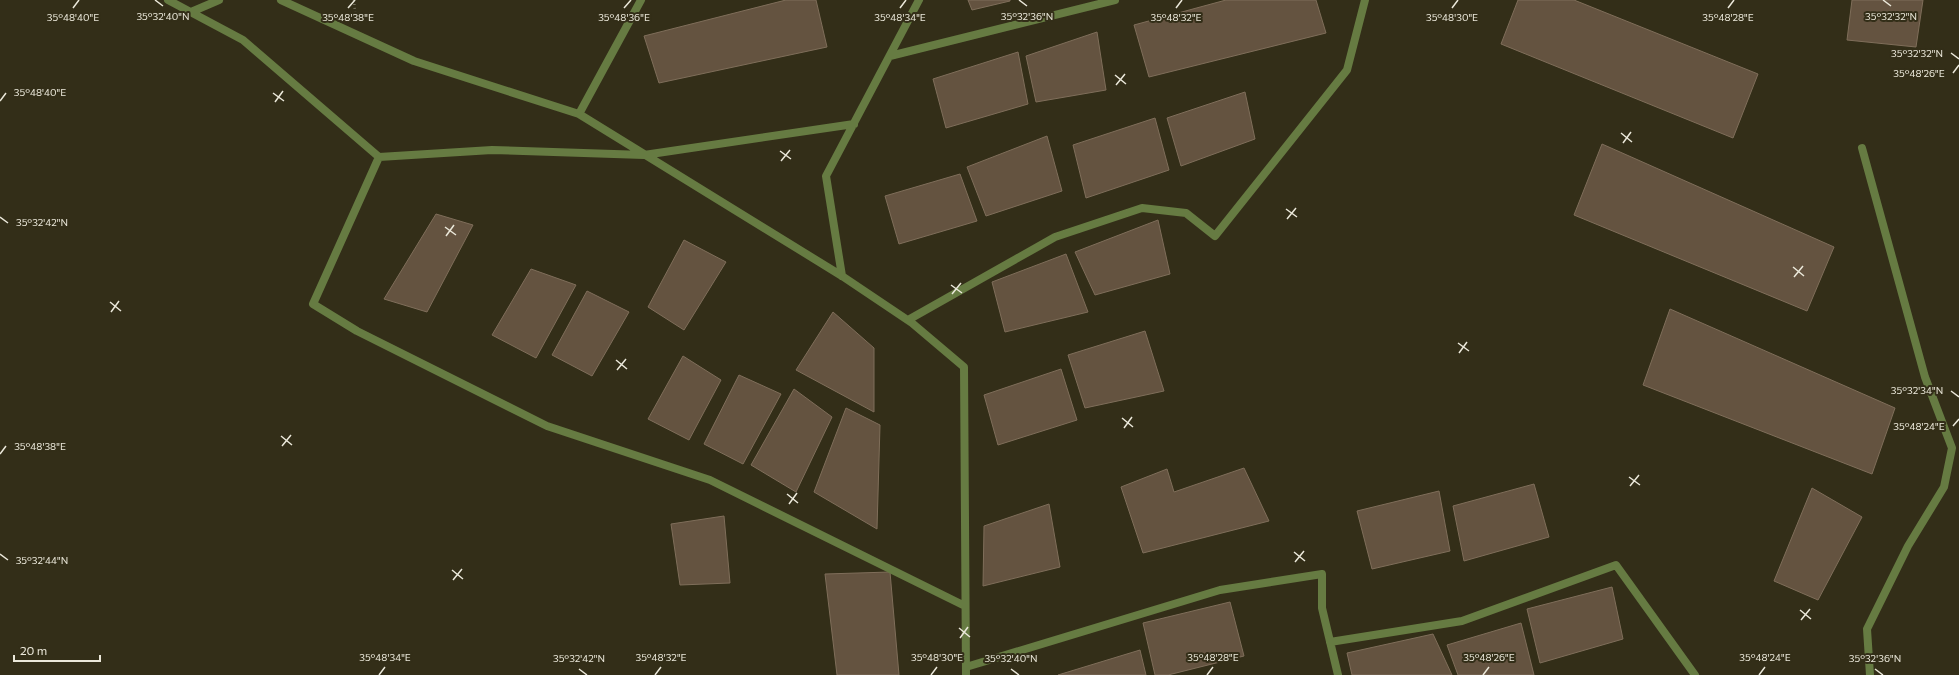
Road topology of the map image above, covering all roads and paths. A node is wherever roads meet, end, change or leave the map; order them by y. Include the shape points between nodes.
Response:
1 (168, 0) edge
2 (219, 0) edge
3 (281, 0) edge
4 (641, 0) edge
5 (919, 0) edge
6 (1115, 0) edge
7 (1366, 0) edge
8 (191, 12) junction
9 (890, 56) junction
10 (579, 114) junction
11 (854, 124) junction
12 (1862, 148) dead end
13 (644, 155) junction
14 (379, 157) junction
15 (842, 276) junction
16 (908, 320) junction
17 (965, 606) junction
18 (1330, 642) junction
19 (966, 671) edge
20 (1338, 675) edge
21 (1696, 675) edge
22 (1870, 675) edge

1 - 8 street
2 - 8 street
3 - 10 street via 414,61
4 - 10 street
5 - 9 street
6 - 9 street
7 - 16 street via 1347,70 1215,236 1186,213 1142,208 1055,237
8 - 14 street via 243,40
9 - 11 street
10 - 13 street
11 - 13 street
11 - 15 street via 826,176
12 - 22 street via 1925,377 1952,448 1944,487 1908,546 1867,629
13 - 14 street via 492,150
13 - 15 street
14 - 17 street via 313,304 357,331 547,426 710,480
15 - 16 street
16 - 17 street via 964,367
17 - 19 street
18 - 19 street via 1322,608 1322,574 1220,590
18 - 20 street
18 - 21 street via 1462,621 1616,565

